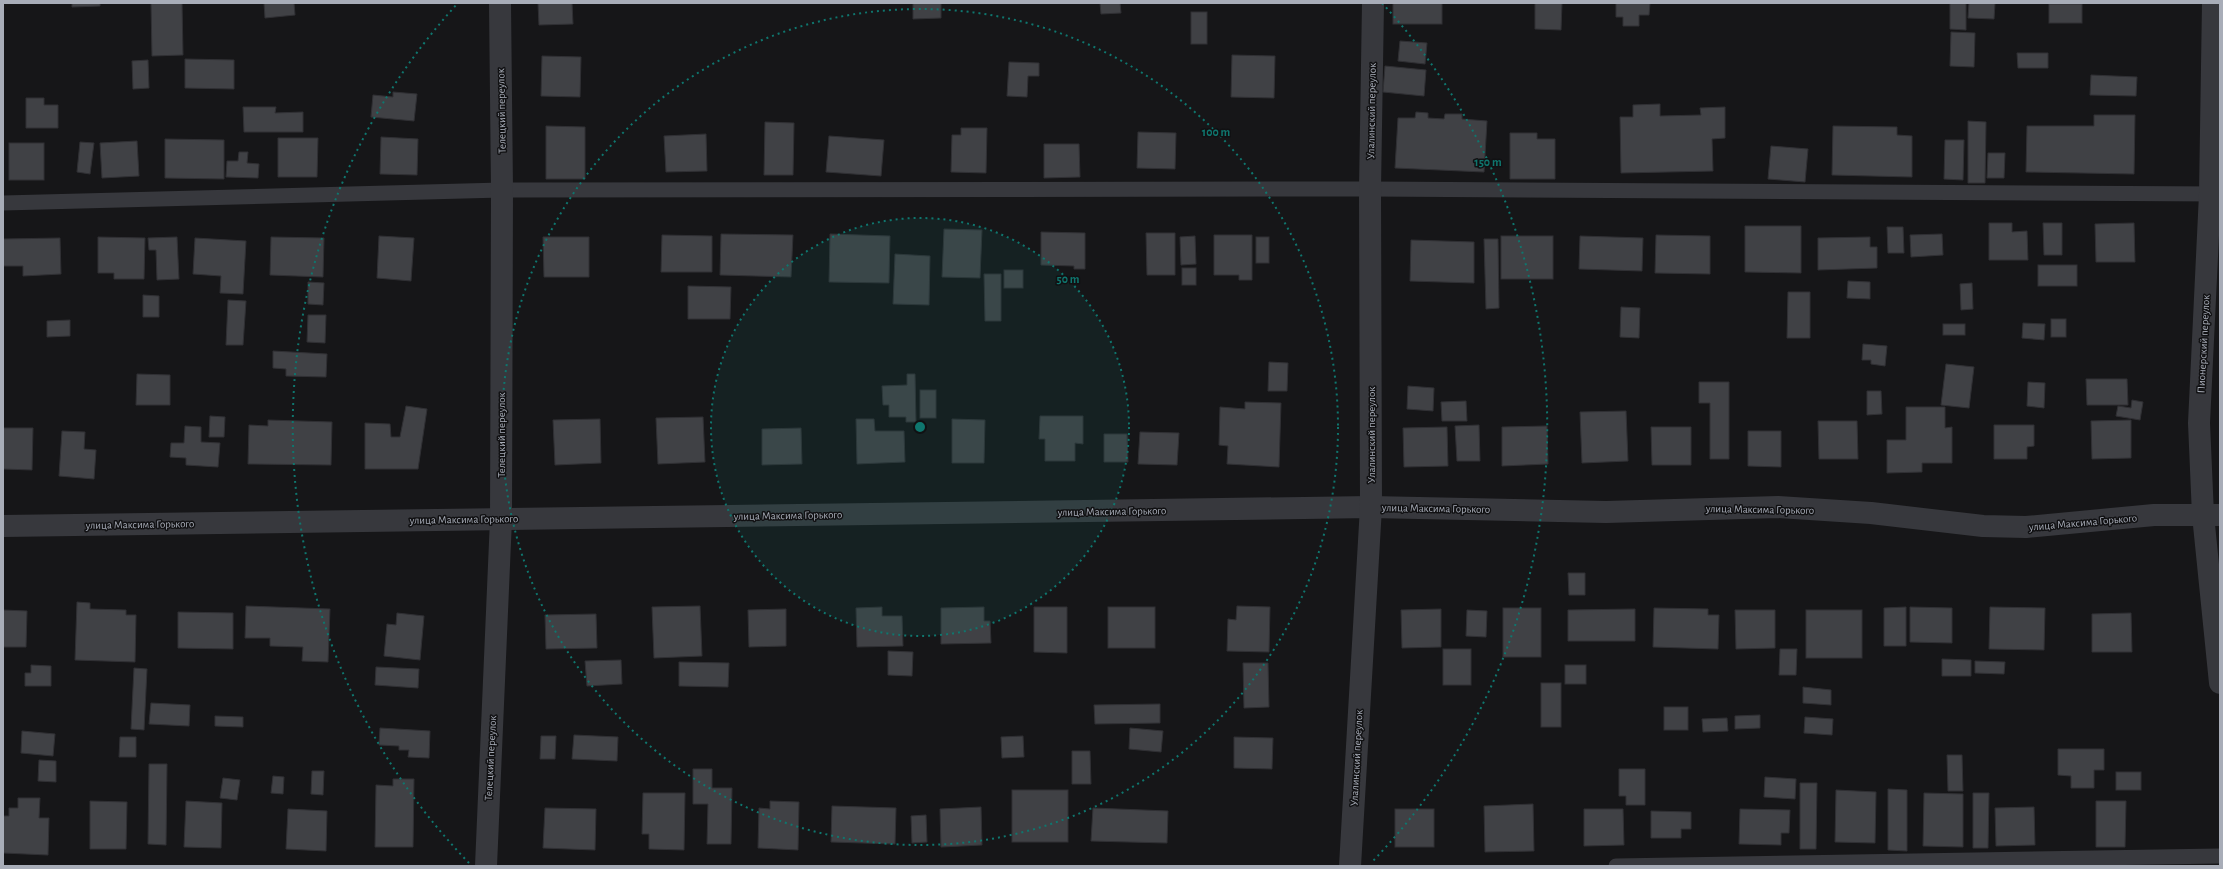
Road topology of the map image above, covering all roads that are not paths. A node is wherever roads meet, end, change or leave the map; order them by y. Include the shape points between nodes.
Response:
1 (500, 3) edge
2 (1373, 3) edge
3 (2213, 3) edge
4 (1370, 189) junction
5 (502, 190) junction
6 (2215, 194) edge
7 (3, 203) edge
8 (1371, 507) junction
9 (2212, 515) edge
10 (501, 519) junction
11 (3, 526) edge
12 (2220, 683) edge
13 (2220, 856) edge
14 (486, 866) edge
15 (1350, 866) edge
16 (1616, 866) edge

1 - 5 street, Телецкий переулок
2 - 4 street, Улалинский переулок
3 - 6 street, Пионерский переулок
4 - 5 lane
4 - 6 lane
4 - 8 street, Улалинский переулок
5 - 7 lane
5 - 10 street, Телецкий переулок
6 - 9 street, Пионерский переулок via 2199,423
8 - 9 street, улица Максима Горького via 1606,512 1778,507 2026,528 2154,515
8 - 10 street, улица Максима Горького
8 - 15 street, Улалинский переулок
9 - 12 street, Пионерский переулок
10 - 11 street, улица Максима Горького
10 - 14 street, Телецкий переулок
13 - 16 lane

